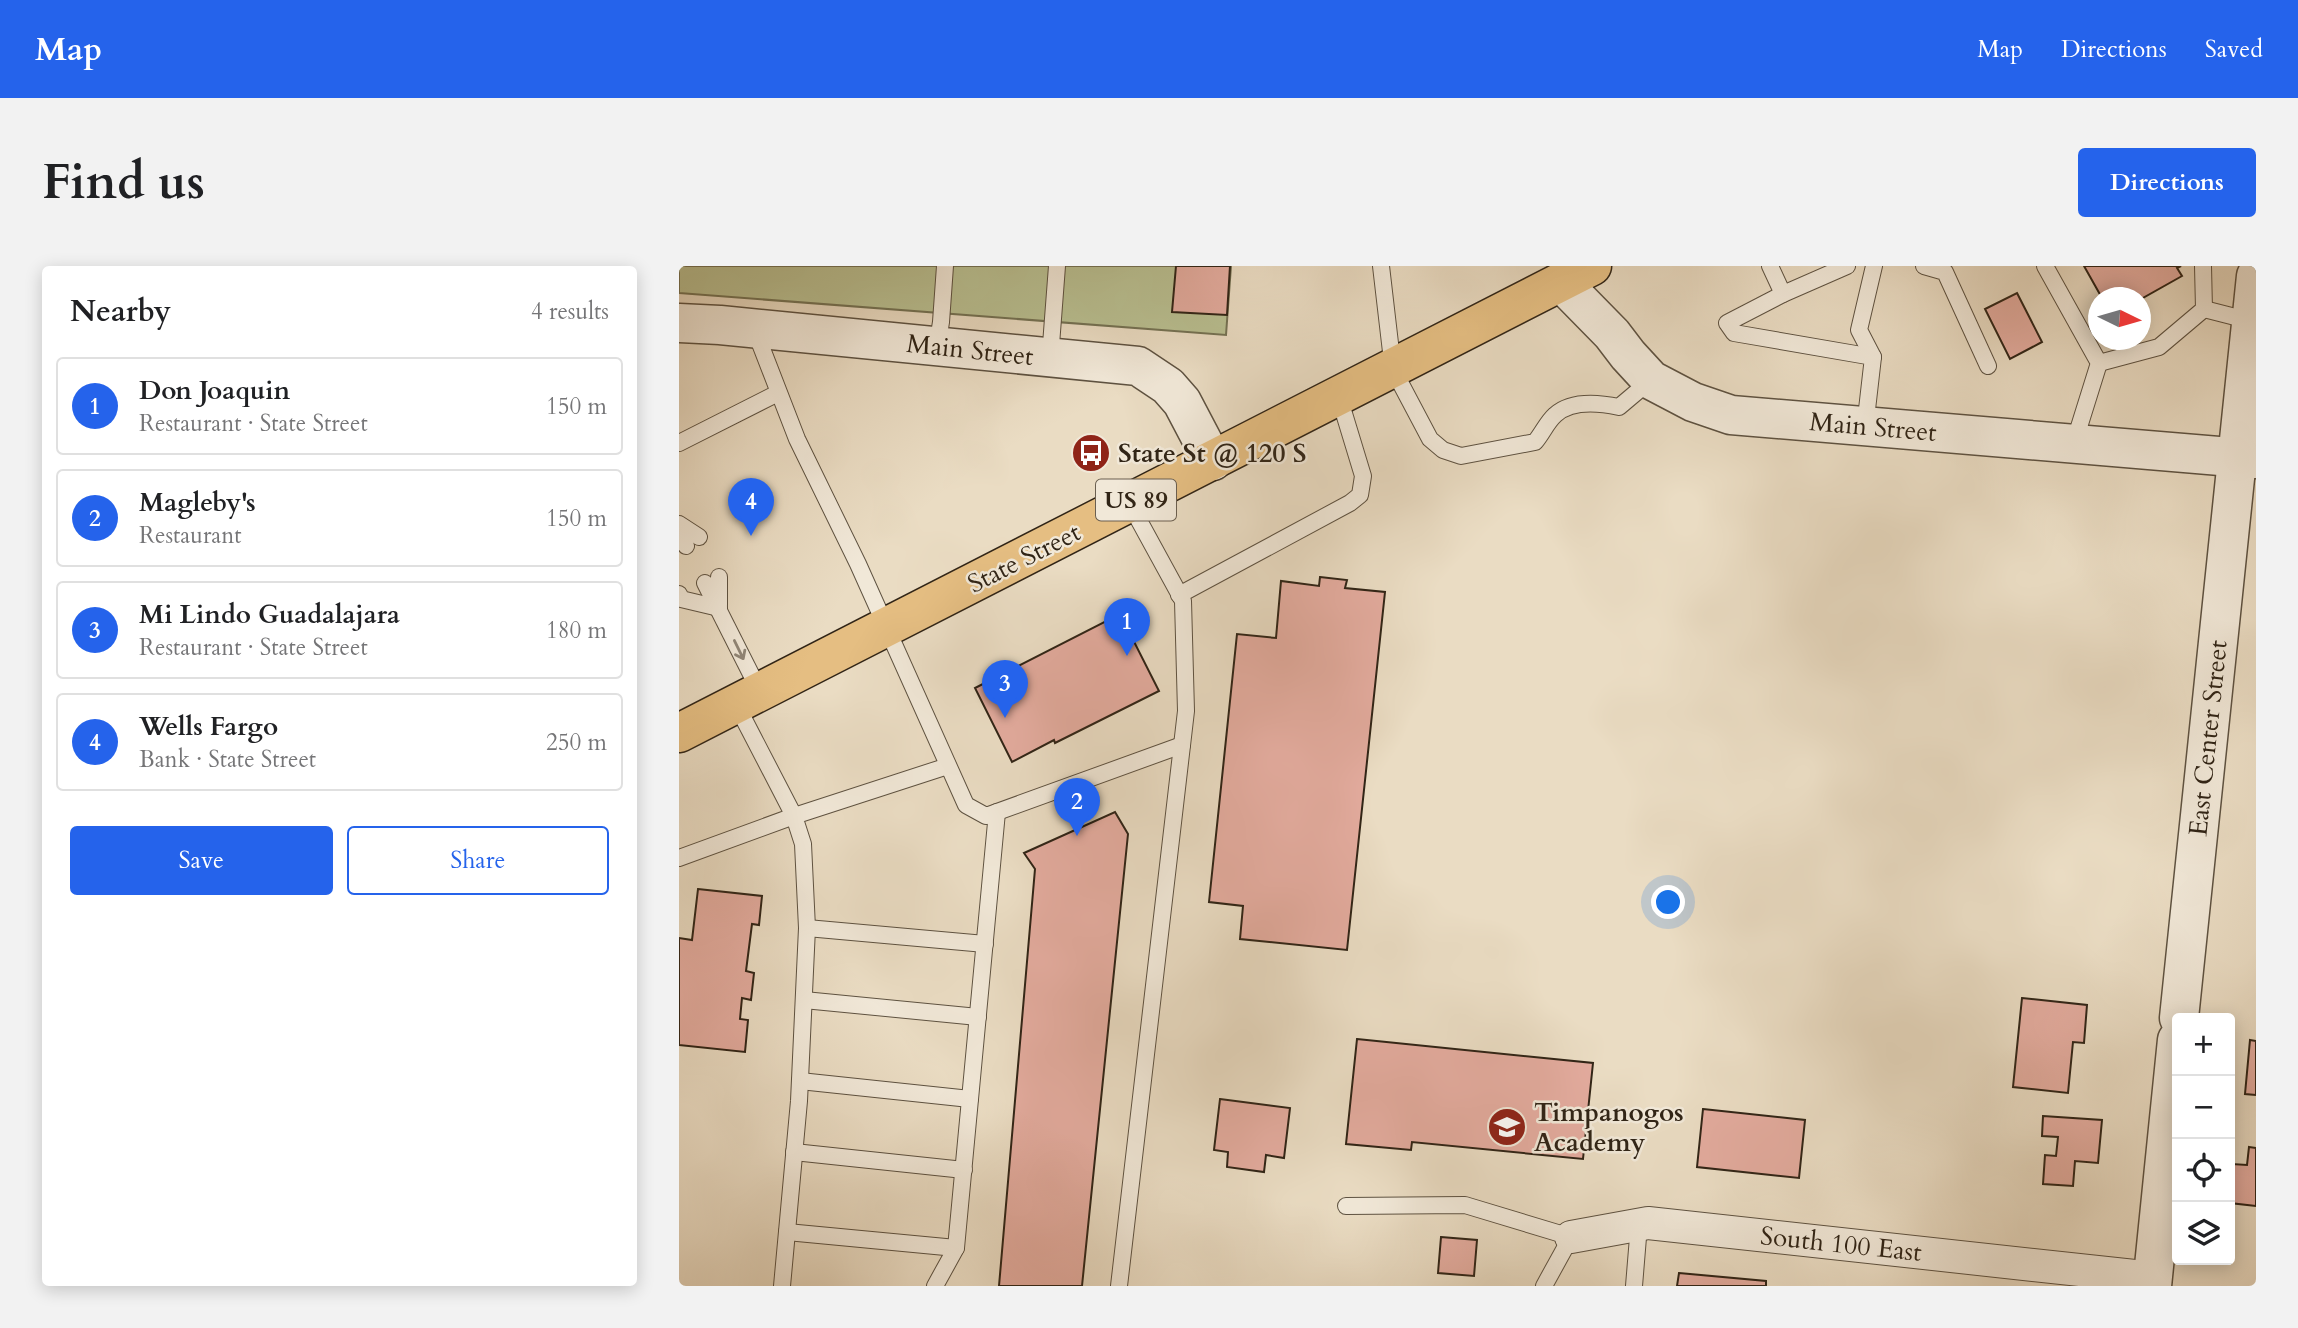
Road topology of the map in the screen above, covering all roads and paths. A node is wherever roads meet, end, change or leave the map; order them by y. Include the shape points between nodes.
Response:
1 (945, 266) edge
2 (1057, 266) edge
3 (1381, 266) edge
4 (1770, 266) edge
5 (1847, 266) edge
6 (1874, 266) edge
7 (1924, 266) edge
8 (2045, 266) edge
9 (2203, 266) edge
10 (1568, 271) edge
11 (2256, 276) edge
12 (1783, 294) junction
13 (2204, 309) junction
14 (2251, 321) junction
15 (679, 323) edge
16 (754, 328) junction
17 (937, 347) junction
18 (1873, 357) junction
19 (1050, 358) junction
20 (2099, 363) junction
21 (1988, 366) dead end
22 (1393, 369) junction
23 (1651, 380) junction
24 (778, 393) junction
25 (1339, 397) junction
26 (1865, 427) junction
27 (679, 443) edge
28 (2074, 443) junction
29 (2246, 459) edge
30 (1213, 461) junction
31 (1130, 504) junction
32 (679, 524) edge
33 (688, 539) edge
34 (712, 580) dead end
35 (684, 593) edge
36 (1179, 595) junction
37 (719, 608) junction
38 (887, 627) junction
39 (748, 698) junction
40 (679, 733) edge
41 (1182, 745) junction
42 (949, 766) junction
43 (997, 812) junction
44 (794, 816) junction
45 (679, 858) edge
46 (807, 928) junction
47 (985, 944) junction
48 (804, 1000) junction
49 (2180, 1013) edge
50 (978, 1017) junction
51 (2173, 1076) edge
52 (800, 1081) junction
53 (970, 1099) junction
54 (794, 1153) junction
55 (964, 1170) junction
56 (1346, 1206) dead end
57 (1639, 1225) junction
58 (787, 1232) junction
59 (1571, 1237) junction
60 (956, 1248) junction
61 (2152, 1282) edge
62 (782, 1286) edge
63 (935, 1286) edge
64 (1119, 1286) edge
65 (1544, 1286) edge
66 (1633, 1286) edge

1 - 17 lane
2 - 19 lane
3 - 22 lane
4 - 12 lane
5 - 12 lane
6 - 18 lane via 1859,330
7 - 21 lane via 1945,272
8 - 20 lane
9 - 13 lane
10 - 22 main road, State Street / US 89
10 - 23 street, Main Street
11 - 14 street, East Center Street
12 - 18 lane via 1727,323 1734,333
13 - 14 lane
13 - 20 lane via 2159,347
14 - 29 street, East Center Street
15 - 16 street, Main Street
16 - 17 street, Main Street
16 - 24 lane
17 - 19 street, Main Street
18 - 26 lane
19 - 30 street, Main Street via 1138,366 1168,386 1182,402
20 - 28 lane
22 - 23 lane via 1430,439 1461,456 1535,442 1565,409 1605,404 1619,407
22 - 25 main road, State Street / US 89
23 - 26 street, Main Street via 1731,415
24 - 27 lane
24 - 38 lane
25 - 30 main road, State Street / US 89
25 - 36 lane via 1363,476 1360,495
26 - 28 street, Main Street
28 - 29 street, Main Street
29 - 49 street, East Center Street
30 - 31 main road, State Street / US 89
31 - 36 lane
31 - 38 main road, State Street / US 89
32 - 33 lane
34 - 37 lane
35 - 37 lane via 681,598
36 - 41 lane via 1183,601 1186,711
37 -> 39 lane
38 - 39 main road, State Street / US 89
38 - 42 lane
39 - 40 main road, State Street / US 89
39 - 44 lane
41 - 43 lane
41 - 64 lane
42 - 43 lane via 965,805 986,816
42 - 44 lane
43 - 47 lane
44 - 45 lane
44 - 46 lane via 803,844
46 - 47 lane
46 - 48 lane
47 - 50 lane
48 - 50 lane
48 - 52 lane
50 - 53 lane
51 - 61 street
52 - 53 lane
52 - 54 lane
53 - 55 lane
54 - 55 lane
54 - 58 lane
55 - 60 lane
56 - 59 lane via 1465,1205
57 - 59 street, South 100 East
57 - 61 street, South 100 East
57 - 66 lane
58 - 60 lane
58 - 62 lane
59 - 65 lane
60 - 63 lane

